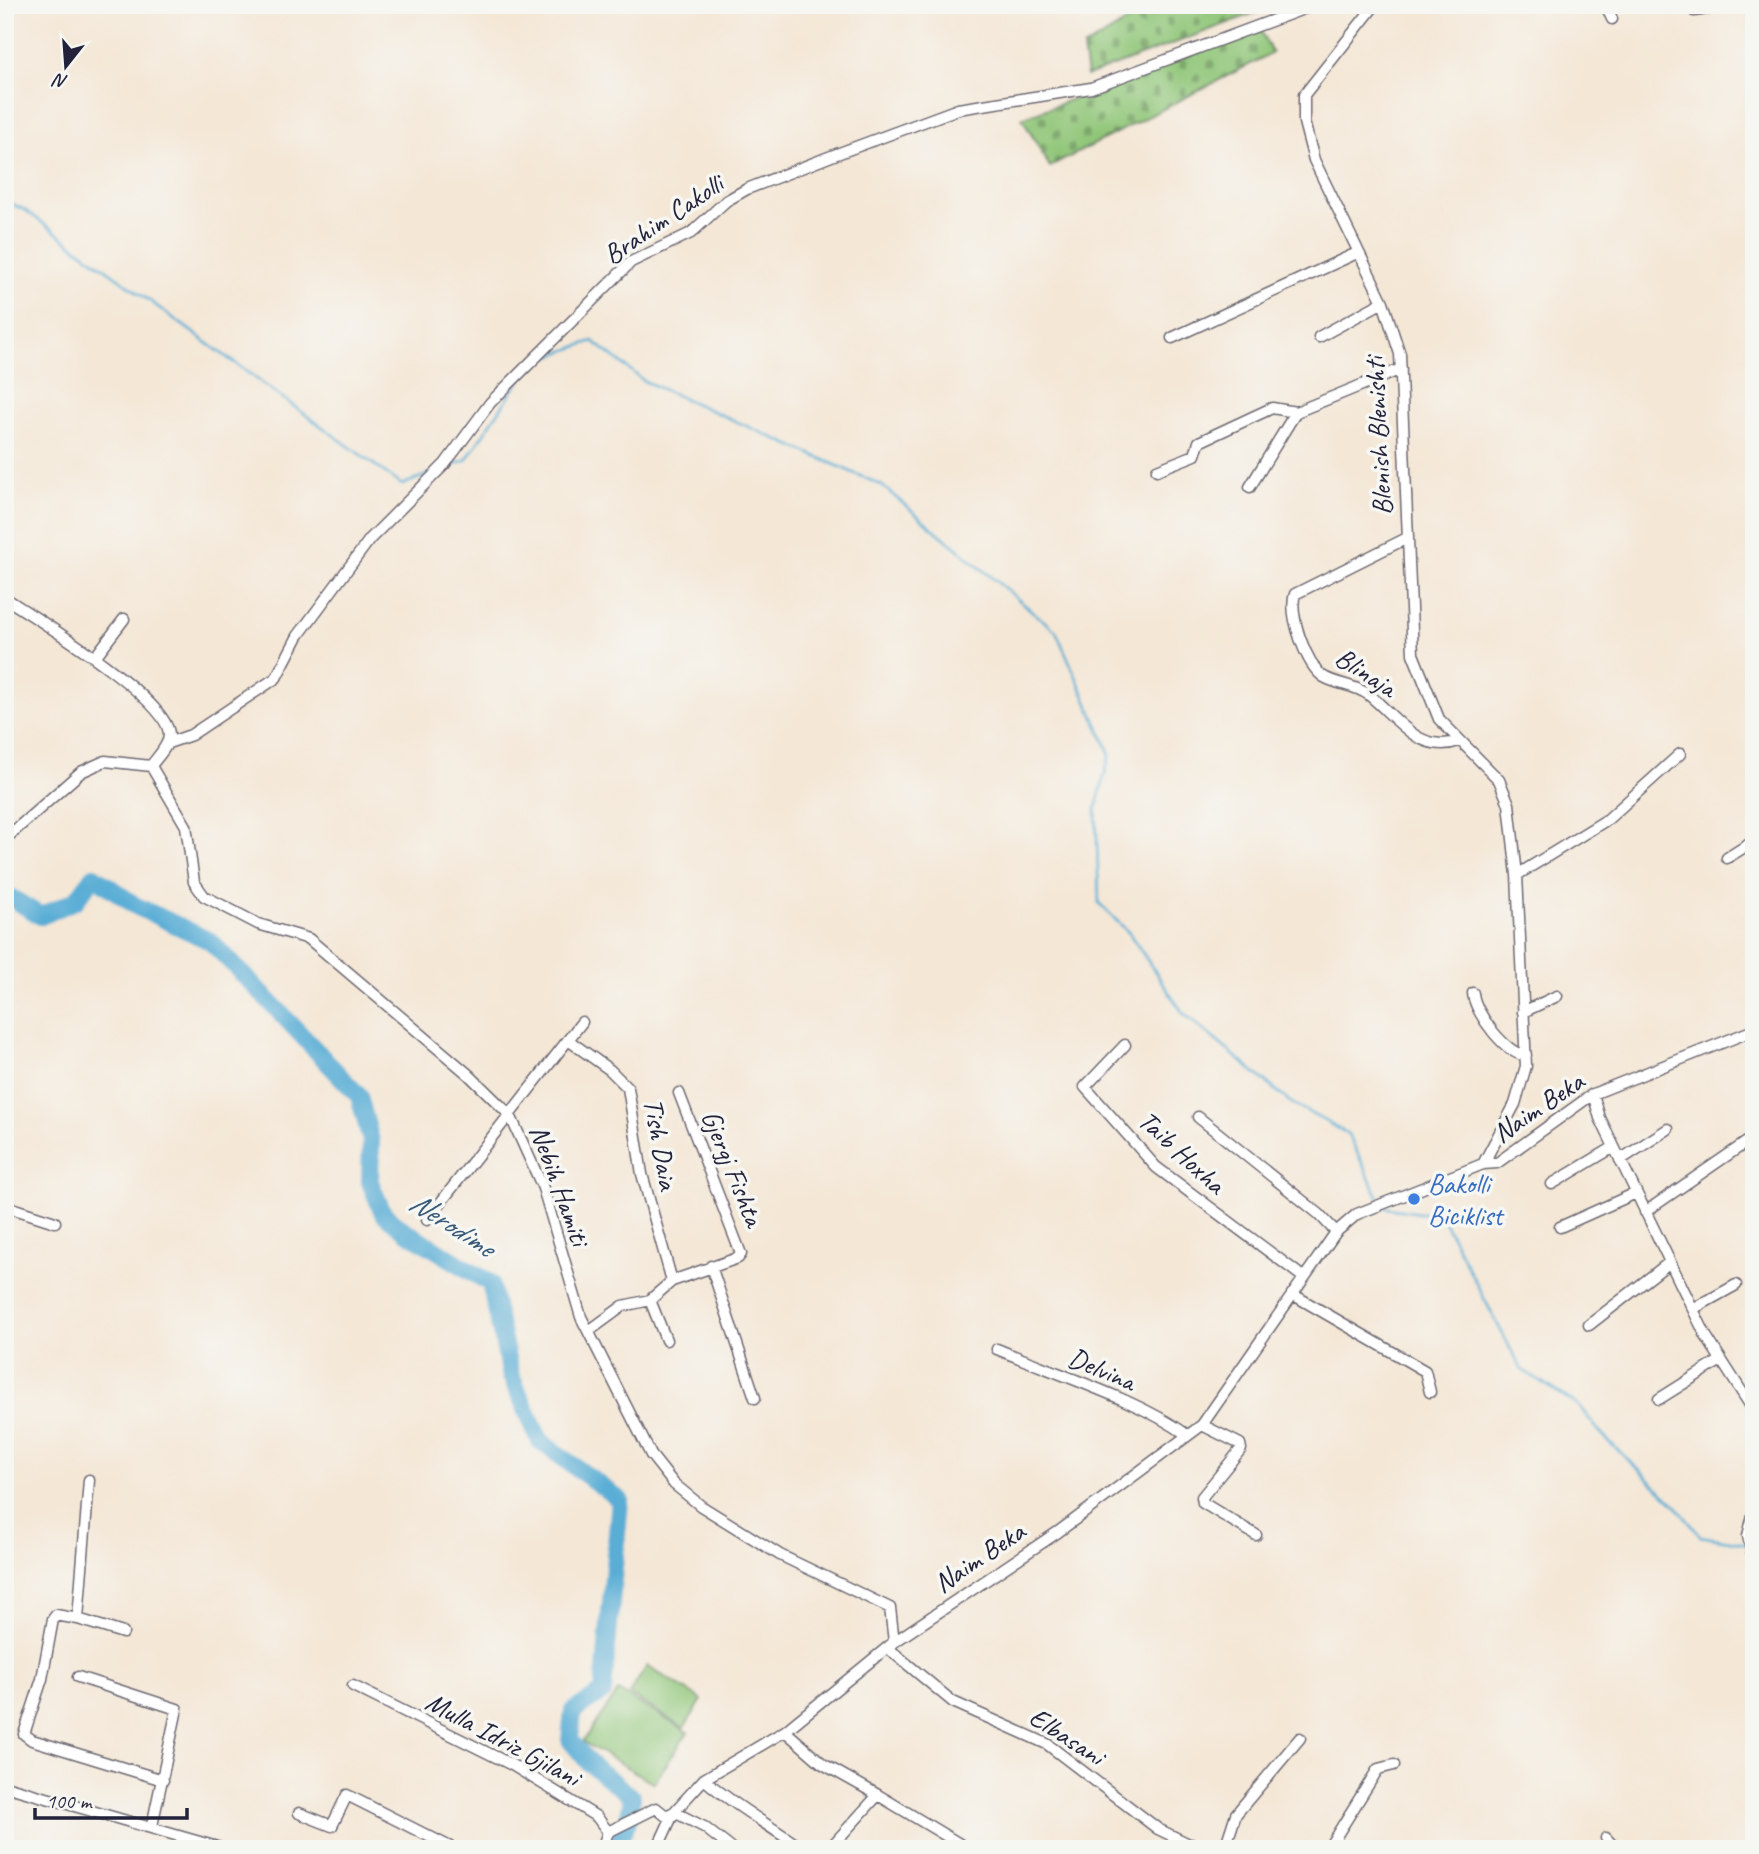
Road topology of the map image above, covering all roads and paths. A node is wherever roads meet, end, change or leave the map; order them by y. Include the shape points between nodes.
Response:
1 (1314, 5) edge
2 (1375, 5) edge
3 (1606, 5) edge
4 (1737, 5) edge
5 (1694, 11) dead end
6 (1612, 19) dead end
7 (1357, 253) junction
8 (1383, 302) junction
9 (1319, 337) dead end
10 (1172, 338) dead end
11 (1401, 369) junction
12 (1296, 412) junction
13 (1157, 470) dead end
14 (1250, 487) dead end
15 (1407, 538) junction
16 (5, 598) edge
17 (124, 619) dead end
18 (95, 657) junction
19 (1459, 741) junction
20 (168, 743) junction
21 (1680, 754) dead end
22 (151, 766) junction
23 (5, 839) edge
24 (1754, 841) edge
25 (1727, 858) dead end
26 (1517, 876) junction
27 (1473, 993) dead end
28 (1557, 996) dead end
29 (1523, 1013) junction
30 (582, 1022) dead end
31 (1754, 1030) edge
32 (568, 1040) junction
33 (1125, 1045) dead end
34 (1526, 1055) junction
35 (679, 1093) dead end
36 (1593, 1094) junction
37 (510, 1115) junction
38 (1198, 1117) dead end
39 (1668, 1129) dead end
40 (1754, 1137) edge
41 (1614, 1147) junction
42 (1620, 1160) junction
43 (1483, 1164) junction
44 (1552, 1184) dead end
45 (1636, 1193) junction
46 (5, 1206) edge
47 (1645, 1212) junction
48 (427, 1220) dead end
49 (55, 1222) dead end
50 (1560, 1227) dead end
51 (1336, 1232) junction
52 (1670, 1262) junction
53 (710, 1266) junction
54 (1303, 1277) junction
55 (672, 1281) junction
56 (1736, 1285) dead end
57 (1292, 1294) junction
58 (650, 1300) junction
59 (1693, 1309) junction
60 (1590, 1325) dead end
61 (589, 1331) junction
62 (666, 1340) dead end
63 (997, 1349) dead end
64 (1721, 1360) junction
65 (1430, 1392) dead end
66 (755, 1398) dead end
67 (1659, 1399) dead end
68 (1754, 1411) edge
69 (1202, 1424) junction
70 (1188, 1435) junction
71 (89, 1480) dead end
72 (1754, 1511) edge
73 (1256, 1535) dead end
74 (1754, 1561) edge
75 (78, 1619) junction
76 (123, 1633) dead end
77 (891, 1646) junction
78 (78, 1677) dead end
79 (353, 1686) dead end
80 (785, 1731) junction
81 (1300, 1738) dead end
82 (1394, 1765) dead end
83 (704, 1779) junction
84 (163, 1780) junction
85 (5, 1786) edge
86 (878, 1796) junction
87 (674, 1811) junction
88 (299, 1813) dead end
89 (152, 1826) junction
90 (608, 1832) junction
91 (1606, 1838) dead end
92 (963, 1846) dead end
93 (1189, 1846) edge
94 (1226, 1848) edge
95 (224, 1849) edge
96 (454, 1849) edge
97 (602, 1849) edge
98 (657, 1849) edge
99 (732, 1849) edge
100 (802, 1849) edge
101 (828, 1849) edge
102 (1328, 1849) edge
103 (1616, 1849) edge

1 - 20 street, Brahim Cakolli via 1091,88 958,109 747,189 726,201 691,233 631,262 490,403 445,464 370,540 298,636 276,678 191,735
2 - 7 street, Blenish Blenishti via 1304,95 1304,122 1314,160
3 - 6 street
4 - 5 street
7 - 8 street, Blenish Blenishti
7 - 10 street
8 - 9 street
8 - 11 street, Blenish Blenishti
11 - 12 street
11 - 15 street, Blenish Blenishti
12 - 13 street via 1272,408 1199,442 1195,455
12 - 14 street
15 - 19 street, Blenish Blenishti via 1413,654 1438,719
15 - 19 street, Blinaja via 1294,594 1291,605 1304,648 1323,676 1362,690 1418,740
16 - 18 street
17 - 18 street
18 - 20 street via 158,710 167,725
19 - 26 street, Blenish Blenishti via 1499,780 1509,804
20 - 22 street
21 - 26 street via 1608,819
22 - 23 street via 104,761 81,772
22 - 37 street, Nebih Hamiti via 186,826 194,882 204,896 258,924 309,939
24 - 25 street
26 - 29 street, Blenish Blenishti
27 - 34 street via 1476,1010 1510,1051
28 - 29 street
29 - 34 street, Blenish Blenishti
30 - 32 street
31 - 36 street, Naim Beka
32 - 37 street
32 - 55 street, Tish Daia via 628,1088 642,1174
33 - 54 street, Taib Hoxha via 1085,1087 1156,1167
34 - 43 street, Blenish Blenishti via 1515,1104
35 - 53 street, Gjergj Fishta via 741,1249 738,1258
36 - 41 street
36 - 43 street, Naim Beka via 1497,1163
37 - 48 street
37 - 61 street, Nebih Hamiti via 543,1188
38 - 51 street
39 - 42 street
40 - 47 street
41 - 42 street
41 - 44 street
42 - 45 street
43 - 51 street, Naim Beka via 1357,1213
45 - 47 street
45 - 50 street
46 - 49 street
47 - 52 street
51 - 54 street, Naim Beka
52 - 59 street
52 - 60 street
53 - 55 street, Gjergj Fishta
53 - 66 street
54 - 57 street, Naim Beka
55 - 58 street, Gjergj Fishta
56 - 59 street
57 - 65 street via 1425,1371
57 - 69 street, Naim Beka
58 - 61 street, Gjergj Fishta via 623,1306
58 - 62 street
59 - 64 street
61 - 77 street, Nebih Hamiti via 651,1455 674,1484 780,1555 890,1608
63 - 70 street, Delvina
64 - 67 street
64 - 68 street
69 - 70 street, Naim Beka
69 - 73 street via 1240,1444 1241,1449 1202,1497 1203,1503
70 - 77 street, Naim Beka via 1058,1532
71 - 75 street
72 - 74 street via 1749,1542
75 - 76 street
75 - 84 street via 56,1615 54,1619 43,1679 24,1734
77 - 80 street, Naim Beka
77 - 93 street, Elbasani via 917,1676 953,1702 1047,1744 1157,1829
78 - 84 street via 177,1709
79 - 90 street, Mulla Idriz Gjilani via 512,1765 597,1817
80 - 83 street, Naim Beka
80 - 86 street via 823,1764
81 - 94 street, Elbasani via 1236,1814
82 - 102 street via 1378,1769
83 - 87 street, Naim Beka
83 - 100 street via 727,1800
84 - 89 street
85 - 89 street
86 - 92 street
86 - 101 street
87 - 90 street via 666,1816 656,1808
87 - 98 street, Naim Beka
87 - 99 street
88 - 96 street via 332,1826 347,1795
89 - 95 street
90 - 97 street
91 - 103 street
93 - 94 street, Elbasani

